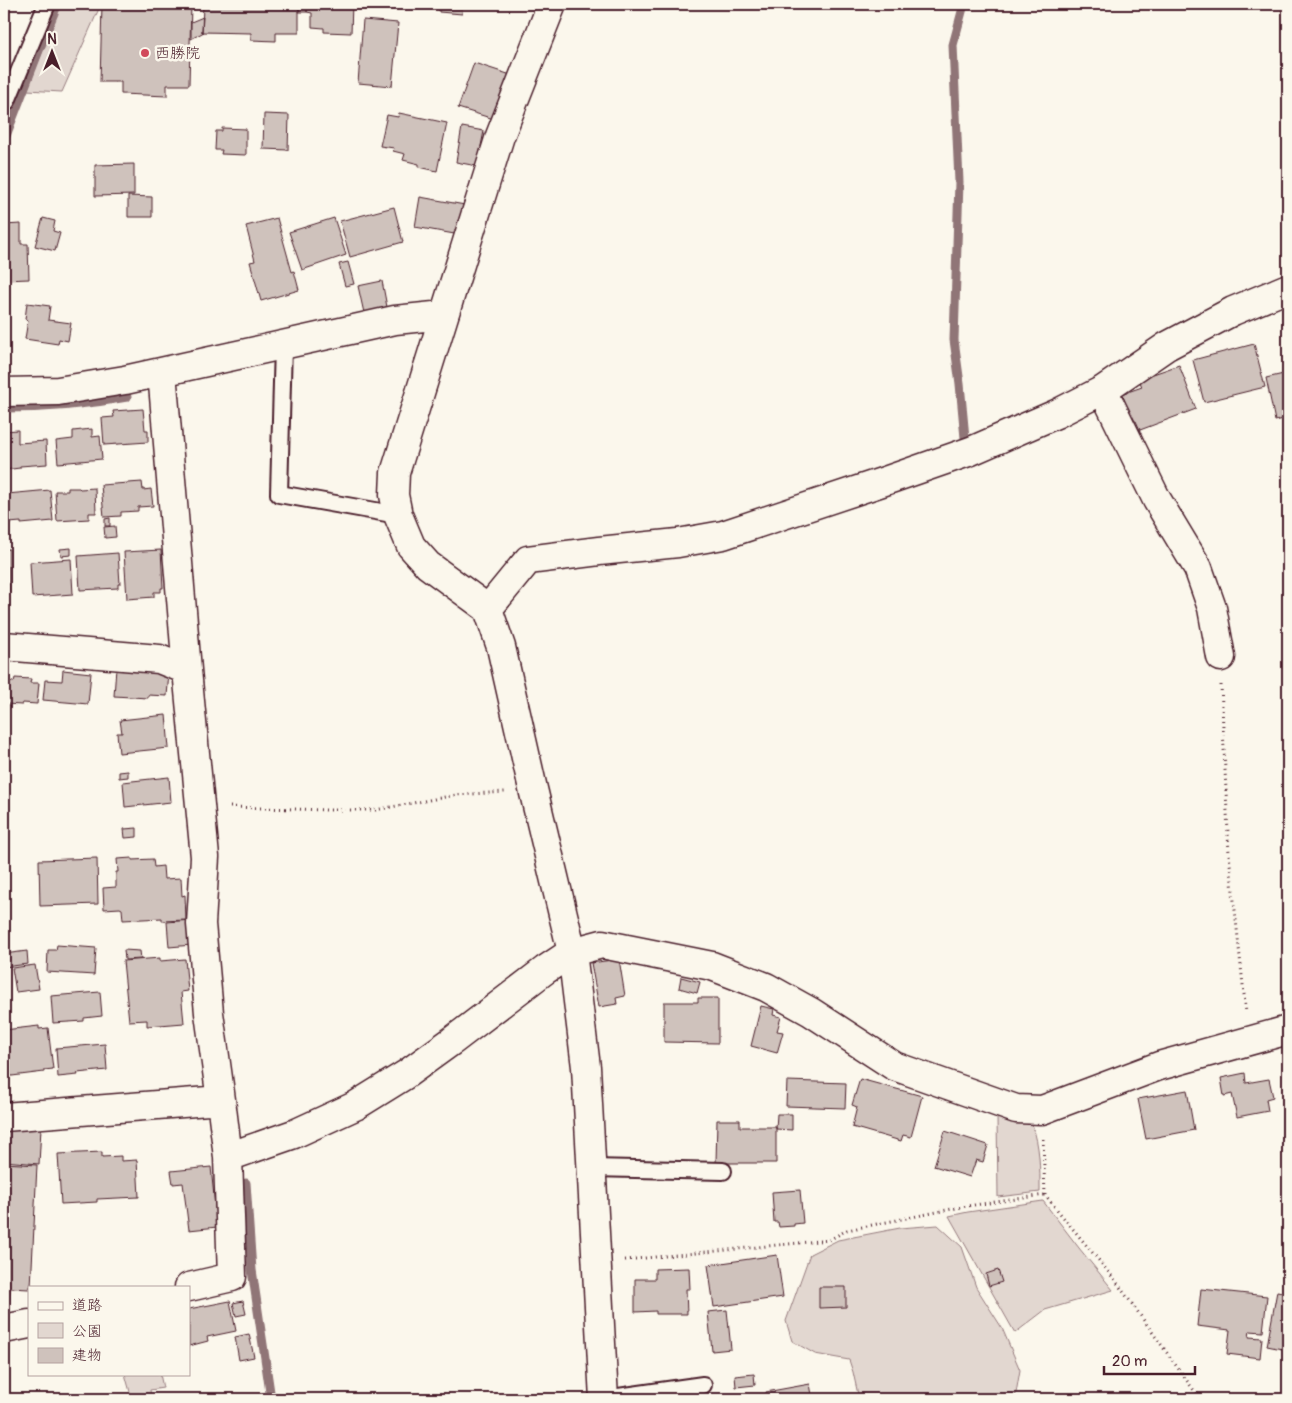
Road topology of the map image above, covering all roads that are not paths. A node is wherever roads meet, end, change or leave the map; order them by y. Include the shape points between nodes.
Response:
1 (47, 4) edge
2 (552, 4) edge
3 (4, 100) edge
4 (1288, 288) edge
5 (444, 315) junction
6 (283, 344) junction
7 (162, 372) junction
8 (1103, 390) junction
9 (4, 392) edge
10 (398, 515) junction
11 (488, 609) junction
12 (4, 646) edge
13 (1220, 657) road end
14 (187, 670) junction
15 (572, 952) junction
16 (1288, 1030) edge
17 (221, 1100) junction
18 (4, 1117) edge
19 (228, 1157) junction
20 (592, 1168) junction
21 (723, 1171) dead end
22 (190, 1287) edge
23 (28, 1324) edge
24 (4, 1329) edge
25 (703, 1385) dead end
26 (604, 1399) edge

1 - 3 lane via 7,100
2 - 5 street via 500,136
4 - 8 street via 1233,311 1167,346
5 - 6 street via 395,320
5 - 10 street via 395,473
6 - 7 street
6 - 10 lane via 279,494
7 - 9 street via 58,391
7 - 14 street
8 - 11 street via 971,451 723,535 528,560
8 - 13 street via 1157,500 1198,568 1212,608
10 - 11 street via 411,546 428,565
11 - 15 street via 501,647
12 - 14 street via 159,659
14 - 17 street via 205,857 201,924
15 - 16 street via 602,944 712,966 766,987 894,1066 1016,1109 1042,1110 1159,1066
15 - 19 street via 405,1075 355,1106 294,1134
15 - 20 street via 586,1067
17 - 18 street
17 - 19 street
19 - 22 street via 232,1278
20 - 21 lane
20 - 26 street
23 - 24 street
25 - 26 lane

